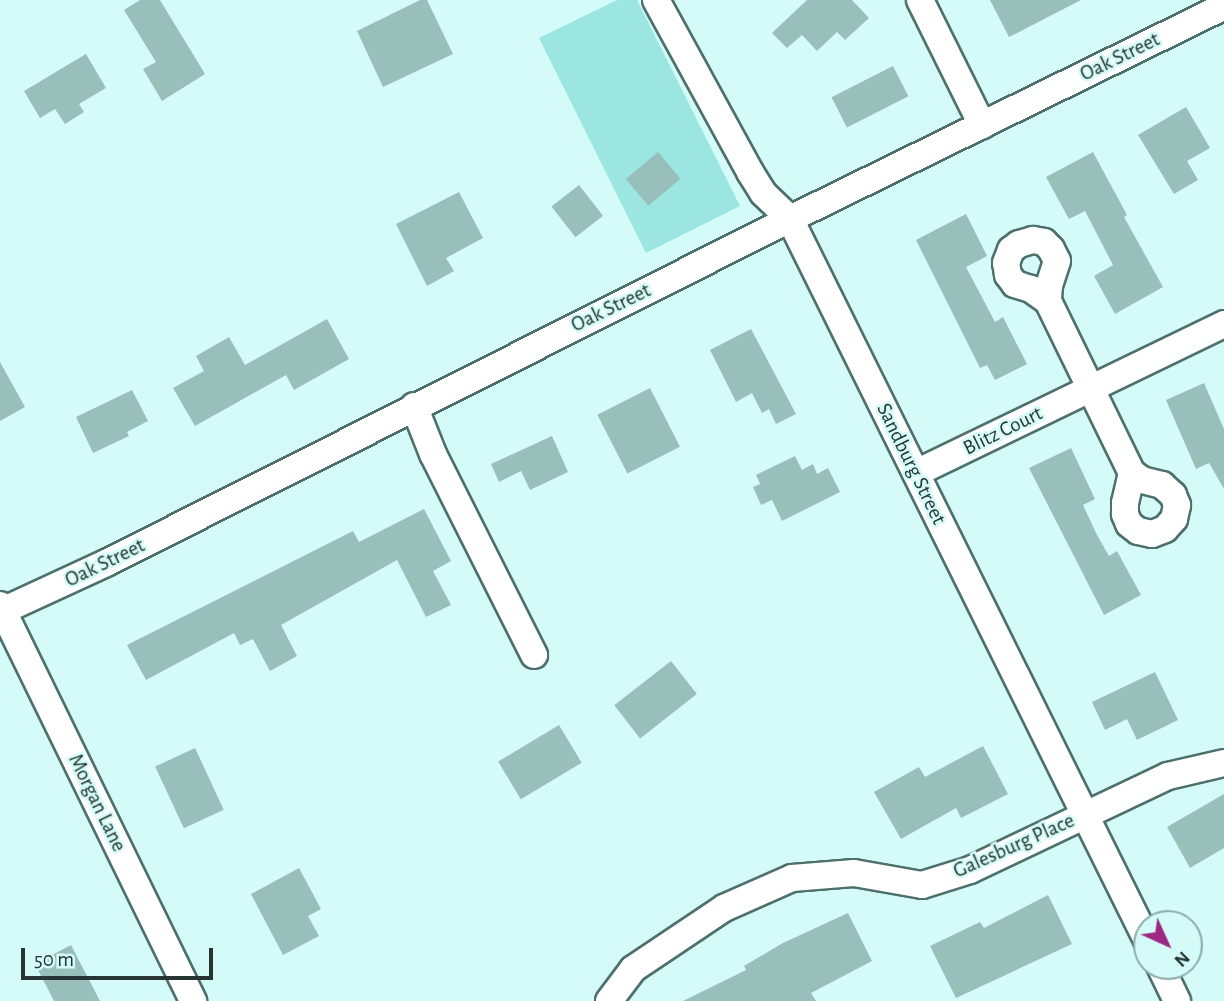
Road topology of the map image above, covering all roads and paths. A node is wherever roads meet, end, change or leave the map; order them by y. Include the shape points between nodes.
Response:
1 (656, 0) edge
2 (920, 0) edge
3 (1224, 6) edge
4 (982, 125) junction
5 (790, 219) junction
6 (1048, 301) dead end
7 (1224, 324) edge
8 (1091, 388) junction
9 (414, 406) junction
10 (1132, 472) dead end
11 (916, 473) junction
12 (1, 610) edge
13 (534, 655) dead end
14 (1224, 763) edge
15 (1085, 814) junction
16 (1133, 912) edge
17 (1167, 980) edge
18 (193, 1001) edge
19 (609, 1001) edge
20 (1177, 1001) edge

1 - 5 street, Sandburg Street via 762,193
2 - 4 street
3 - 4 street, Oak Street
4 - 5 street, Oak Street
5 - 9 street, Oak Street
5 - 11 street, Sandburg Street
6 - 8 street
7 - 8 street, Blitz Court
8 - 10 street
8 - 11 street, Blitz Court
9 - 12 street, Oak Street via 108,562
9 - 13 street via 433,454
11 - 15 street, Sandburg Street
12 - 18 street, Morgan Lane
14 - 15 street, Galesburg Place via 1168,776
15 - 16 street, Sandburg Street
15 - 19 street, Galesburg Place via 970,870 922,885 854,873 792,878 712,915 633,969
17 - 20 street

